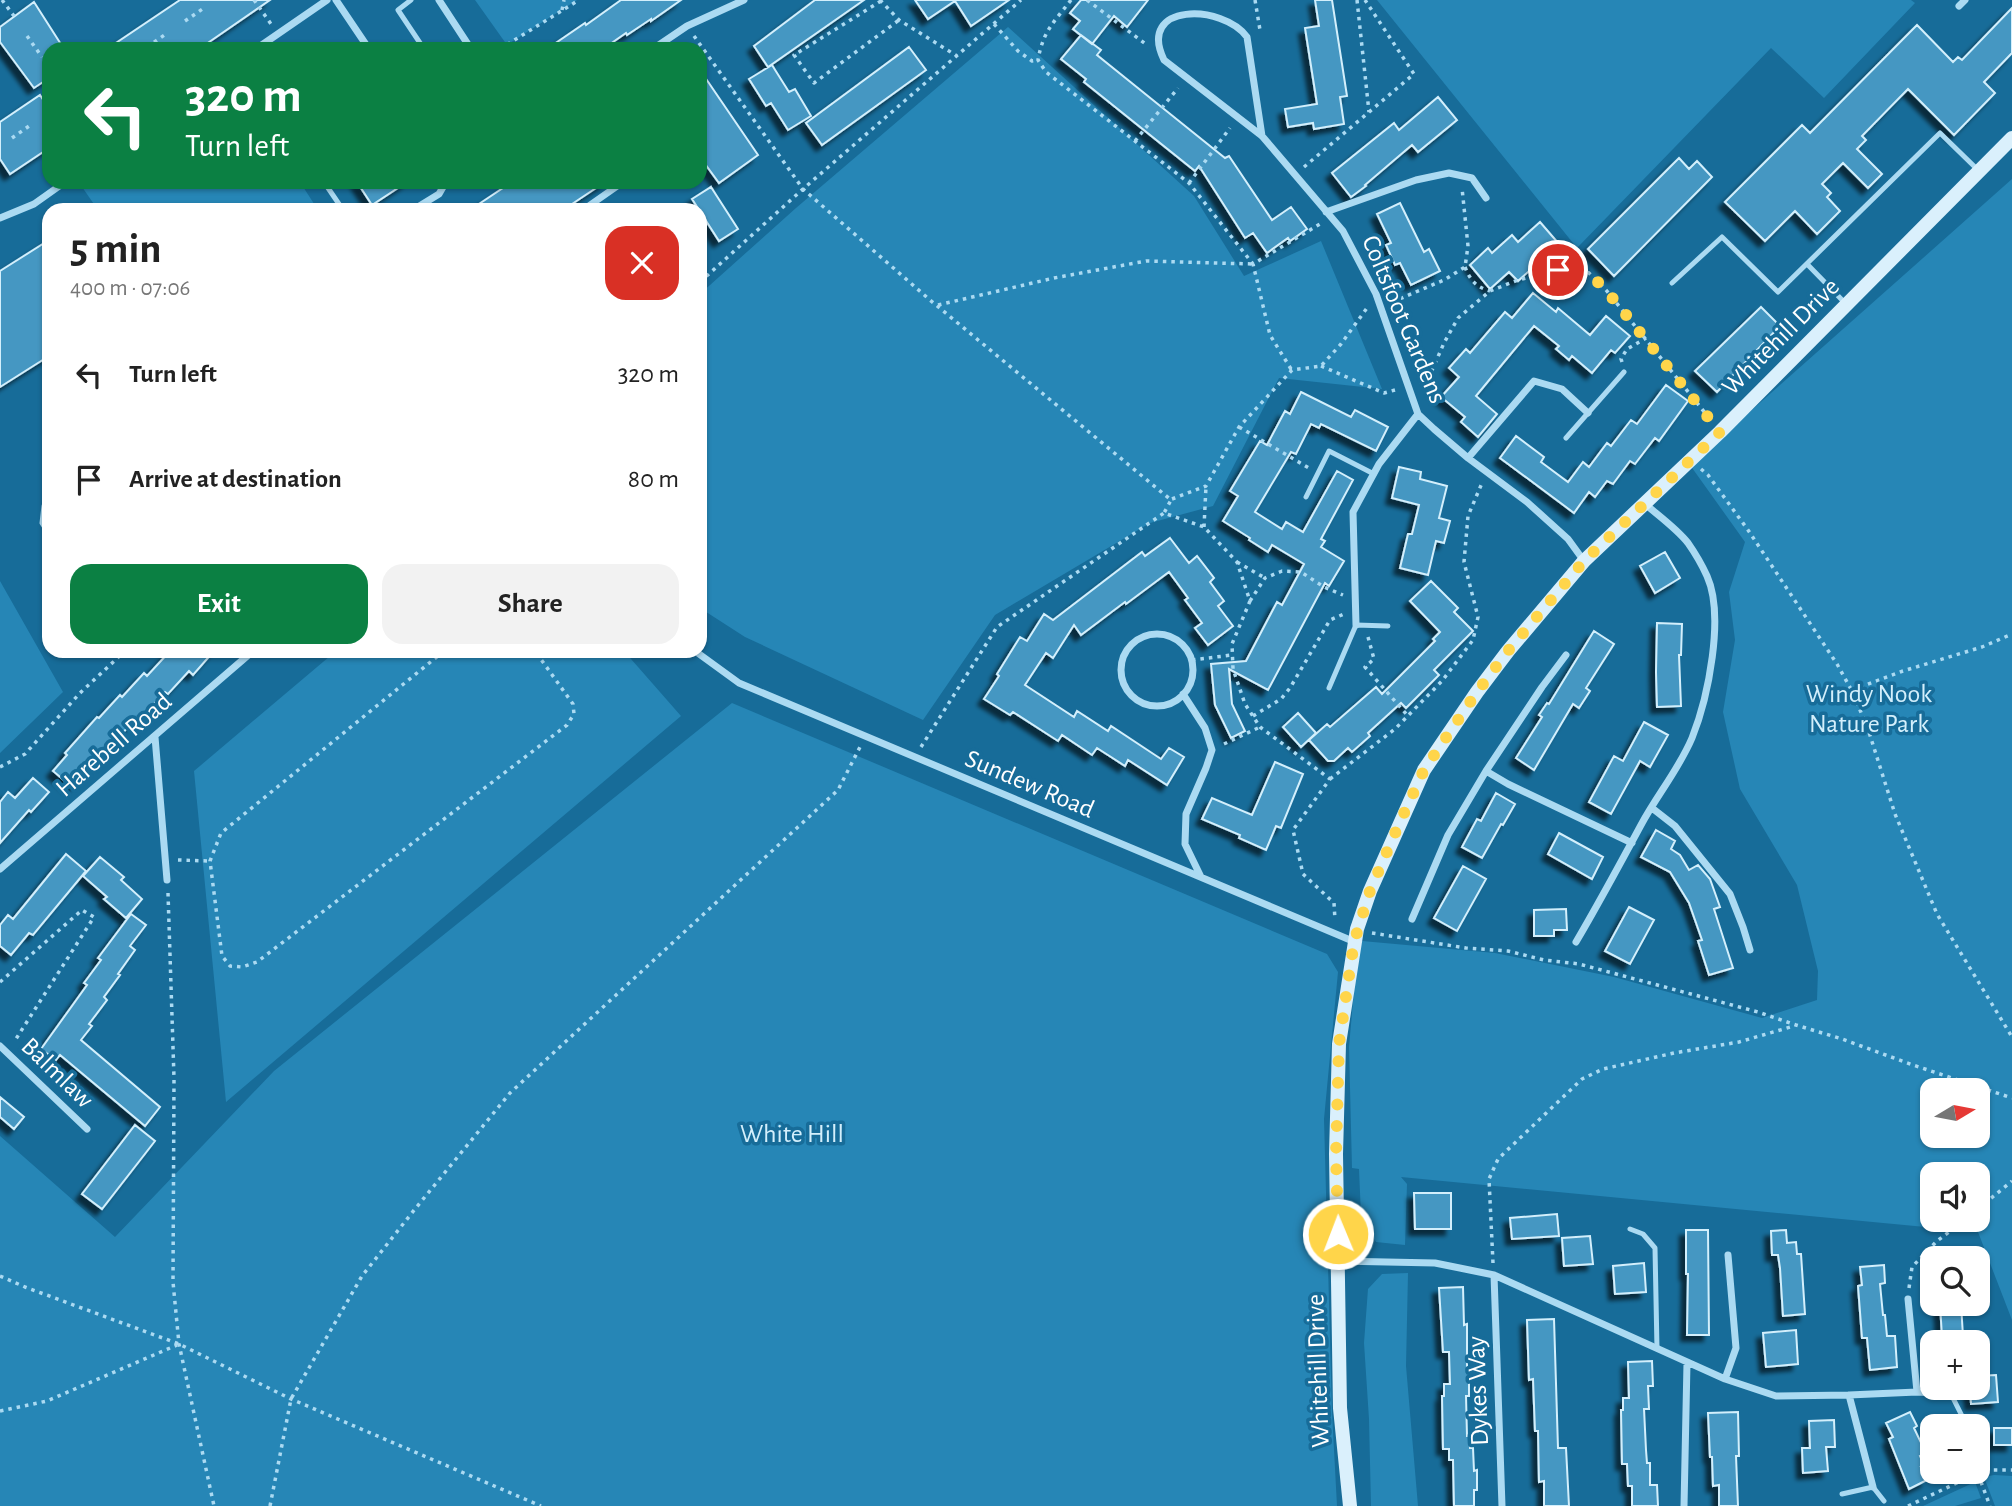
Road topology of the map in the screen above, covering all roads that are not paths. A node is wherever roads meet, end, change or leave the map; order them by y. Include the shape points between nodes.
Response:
1 (327, 0) edge
2 (336, 0) edge
3 (411, 0) edge
4 (439, 0) edge
5 (744, 0) edge
6 (266, 42) edge
7 (364, 42) edge
8 (419, 42) edge
9 (466, 42) edge
10 (663, 42) edge
11 (1262, 136) junction
12 (2012, 138) edge
13 (1979, 171) junction
14 (55, 189) edge
15 (442, 189) edge
16 (613, 189) edge
17 (1486, 198) dead end
18 (424, 203) edge
19 (593, 203) edge
20 (1329, 214) junction
21 (0, 218) edge
22 (1807, 264) junction
23 (1672, 283) dead end
24 (1846, 304) junction
25 (1624, 372) road end
26 (1588, 413) junction
27 (1418, 414) junction
28 (1566, 438) dead end
29 (1468, 458) junction
30 (1374, 474) junction
31 (1306, 497) dead end
32 (1644, 504) junction
33 (1584, 561) junction
34 (1356, 625) junction
35 (1388, 626) dead end
36 (1566, 655) dead end
37 (245, 658) edge
38 (705, 658) edge
39 (1329, 688) dead end
40 (1184, 695) junction
41 (155, 737) junction
42 (1486, 771) junction
43 (1652, 808) junction
44 (1632, 843) junction
45 (0, 869) edge
46 (1201, 878) junction
47 (167, 880) road end
48 (1412, 919) dead end
49 (1356, 935) junction
50 (1576, 942) dead end
51 (1749, 950) dead end
52 (0, 1046) edge
53 (87, 1129) dead end
54 (1630, 1229) dead end
55 (1728, 1255) dead end
56 (1338, 1261) junction
57 (1494, 1275) junction
58 (1908, 1299) road end
59 (1657, 1349) junction
60 (1687, 1363) junction
61 (1725, 1379) junction
62 (1917, 1392) junction
63 (1920, 1392) edge
64 (1849, 1395) junction
65 (1872, 1487) junction
66 (1842, 1494) dead end
67 (1884, 1502) dead end
68 (1350, 1506) edge
69 (1502, 1506) edge
70 (1684, 1506) edge

1 - 6 street
2 - 7 street
3 - 8 lane via 398,10
4 - 9 street
5 - 10 street
11 - 11 street, Coltsfoot Gardens via 1247,37 1241,29 1210,15 1170,18 1160,30 1158,48 1164,60
11 - 20 street, Coltsfoot Gardens
12 - 13 street, Whitehill Drive
13 - 22 lane via 1940,133
13 - 24 street, Whitehill Drive
14 - 21 street
15 - 18 street
16 - 19 street
17 - 20 street via 1472,178 1449,173 1416,180
20 - 27 street, Coltsfoot Gardens via 1376,294
22 - 23 lane via 1778,292 1722,237
22 - 24 lane
24 - 32 street, Whitehill Drive
25 - 26 lane
26 - 28 lane
26 - 29 street via 1562,389 1534,381
27 - 29 street, Coltsfoot Gardens
27 - 30 street
29 - 33 street, Coltsfoot Gardens via 1527,502 1568,539
30 - 31 lane via 1329,451
30 - 34 street via 1353,512
32 - 33 street, Whitehill Drive
32 - 43 street via 1688,542 1707,578 1715,622 1704,700 1692,738
33 - 49 street, Whitehill Drive via 1508,651 1424,770 1370,891
34 - 35 lane
34 - 39 lane
36 - 42 street
37 - 41 street, Harebell Road
38 - 46 street, Sundew Road via 739,682
40 - 40 street via 1192,660 1179,641 1150,634 1130,644 1120,667 1125,688 1134,698 1163,706
40 - 46 street via 1205,728 1212,750 1186,814 1185,844
41 - 45 street, Harebell Road
41 - 47 street
42 - 44 street
42 - 48 street via 1448,835
43 - 44 street
43 - 51 street via 1675,826 1730,894
44 - 50 street
46 - 49 street, Sundew Road via 1337,936
49 - 56 street, Whitehill Drive via 1339,1044
52 - 53 street, Balmlaw
54 - 59 lane via 1643,1234 1655,1248
55 - 61 street via 1736,1348
56 - 57 street via 1435,1263
56 - 68 street, Whitehill Drive via 1340,1408
57 - 59 street
57 - 69 street, Dykes Way
58 - 62 street
59 - 60 street
60 - 61 street
60 - 70 street
61 - 64 street via 1776,1396
62 - 63 street
62 - 64 street
64 - 65 street
65 - 66 lane
65 - 67 lane

